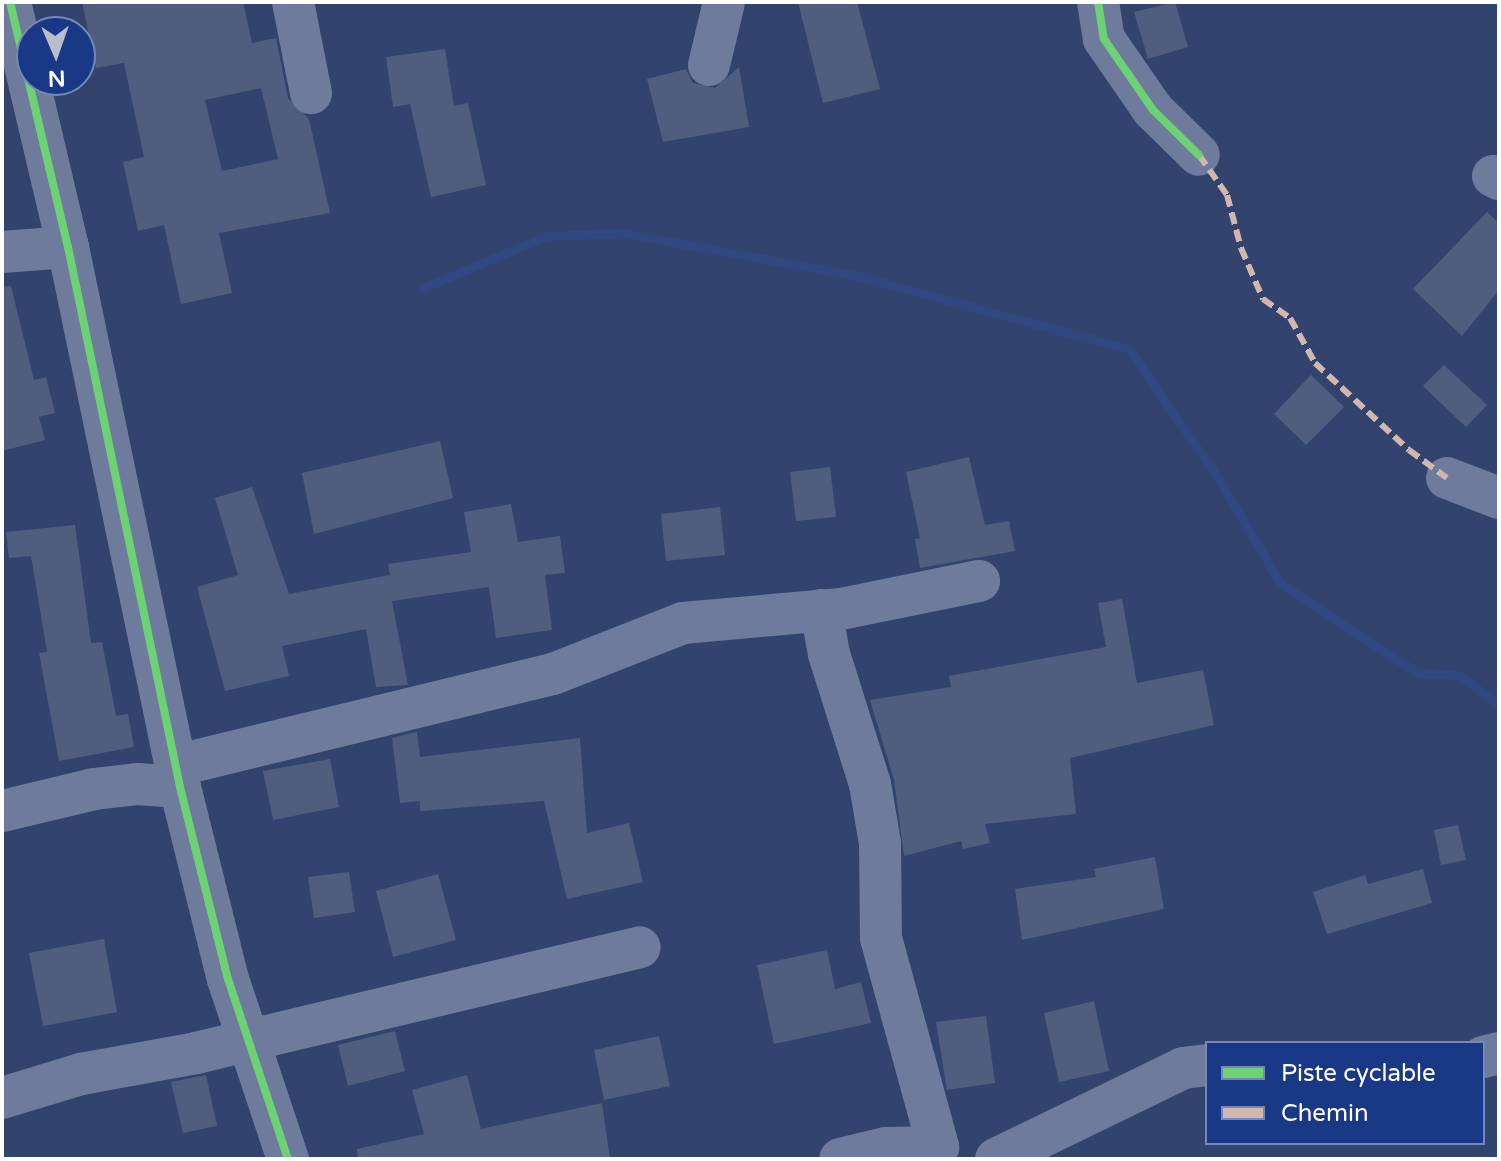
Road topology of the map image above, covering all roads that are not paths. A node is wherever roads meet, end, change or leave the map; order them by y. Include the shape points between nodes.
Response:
1 (10, 2) edge
2 (293, 2) edge
3 (724, 2) edge
4 (1098, 2) edge
5 (709, 65) dead end
6 (311, 93) dead end
7 (1199, 155) dead end
8 (68, 247) junction
9 (2, 252) edge
10 (1447, 478) dead end
11 (1499, 498) edge
12 (979, 581) dead end
13 (821, 610) junction
14 (179, 776) junction
15 (2, 811) edge
16 (640, 947) dead end
17 (252, 1039) junction
18 (1205, 1065) edge
19 (2, 1098) edge
20 (946, 1153) edge
21 (288, 1159) edge
22 (840, 1159) edge
23 (996, 1159) edge

1 - 8 street
2 - 6 street
3 - 5 street
4 - 7 street via 1104,39 1153,110
8 - 9 street
8 - 14 street
10 - 11 street
12 - 13 street
13 - 14 street via 683,623 553,674
13 - 20 street via 829,654 870,784 880,843 881,938
14 - 15 street
14 - 17 street via 228,979
16 - 17 street
17 - 19 street via 81,1074
17 - 21 street
18 - 23 street via 1183,1068
20 - 22 street via 886,1148

